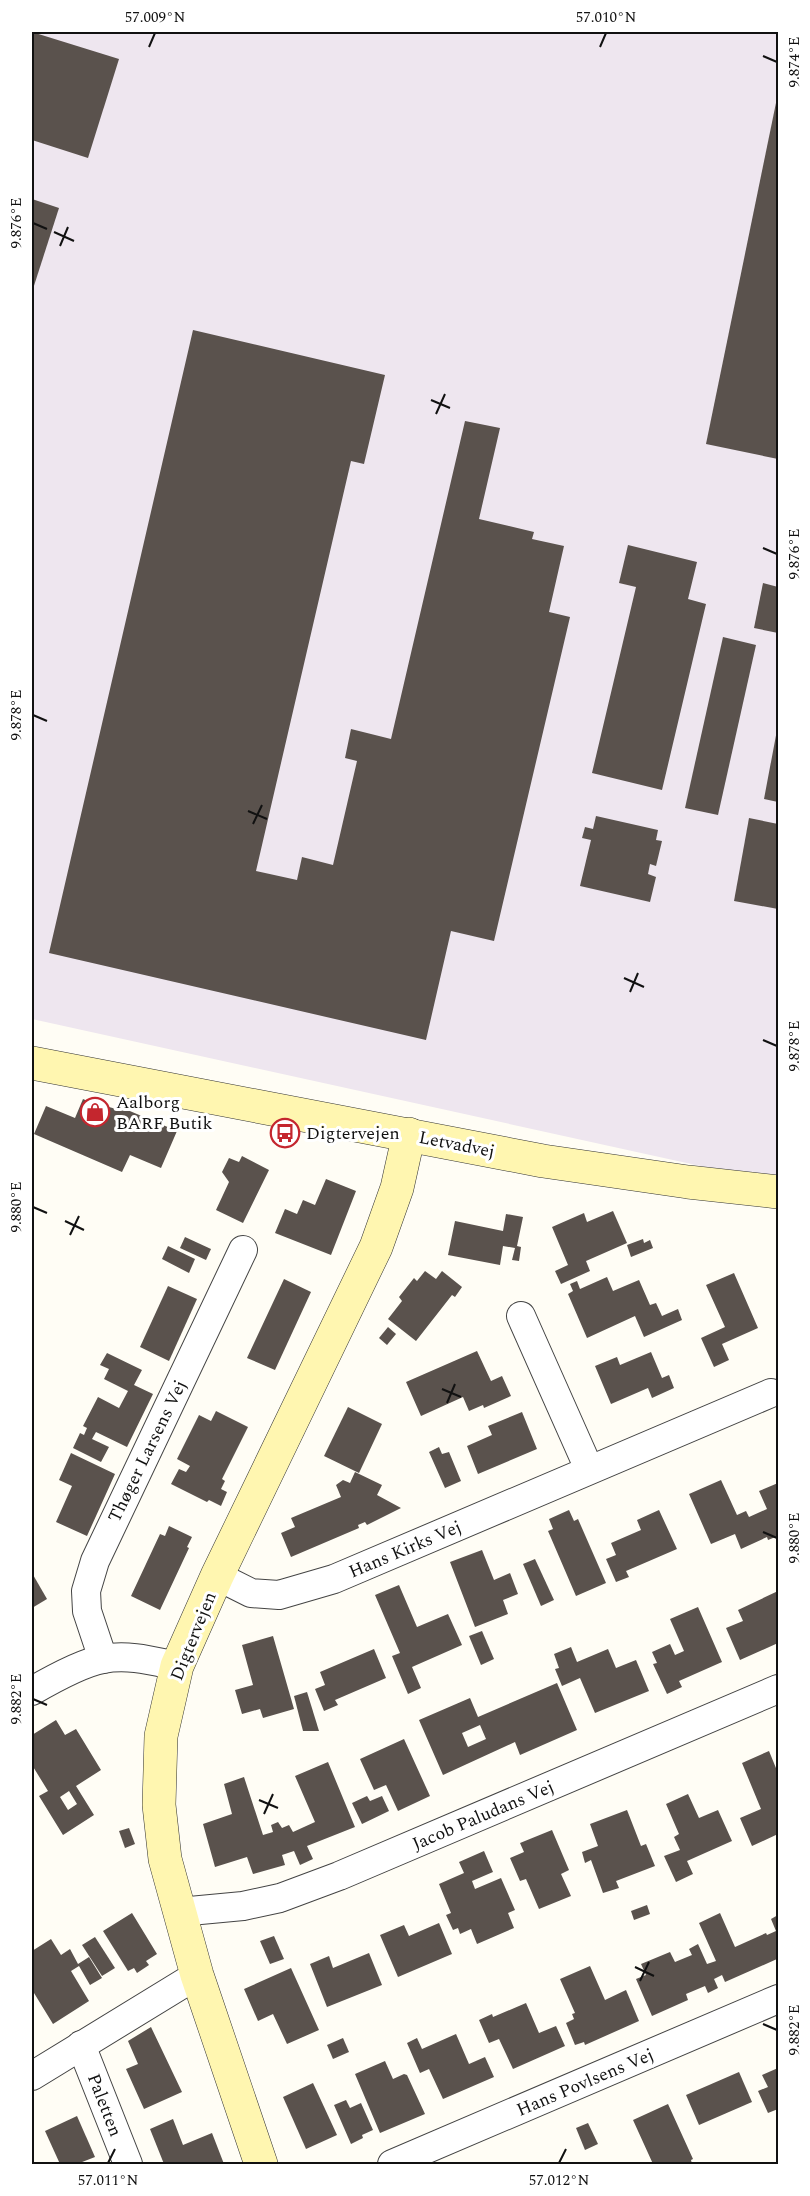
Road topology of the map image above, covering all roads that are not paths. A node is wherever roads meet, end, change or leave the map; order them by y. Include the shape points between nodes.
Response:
1 (32, 1063) edge
2 (409, 1134) junction
3 (778, 1191) edge
4 (243, 1250) dead end
5 (521, 1316) dead end
6 (771, 1393) dead end
7 (589, 1469) junction
8 (217, 1576) junction
9 (103, 1659) junction
10 (177, 1666) junction
11 (778, 1689) edge
12 (32, 1692) edge
13 (179, 1912) junction
14 (197, 1975) junction
15 (778, 1998) edge
16 (81, 2045) junction
17 (32, 2076) edge
18 (128, 2164) edge
19 (261, 2164) edge
20 (392, 2164) edge

1 - 2 street, Letvadvej
2 - 3 street, Letvadvej via 543,1161
2 - 8 street, Digtervejen via 397,1188 368,1265
4 - 9 street, Thøger Larsens Vej via 95,1561 86,1591 87,1611
5 - 7 street
6 - 7 street, Hans Kirks Vej
7 - 8 street, Hans Kirks Vej via 334,1579 279,1595 251,1593
8 - 10 street, Digtervejen
9 - 10 street via 136,1658
9 - 12 street via 55,1677
10 - 13 street, Digtervejen via 161,1736 159,1805 165,1859
11 - 13 street, Jacob Paludans Vej via 280,1898
13 - 14 street, Digtervejen
14 - 16 street
14 - 19 street, Digtervejen
15 - 20 street, Hans Povlsens Vej
16 - 17 street
16 - 18 street, Paletten

